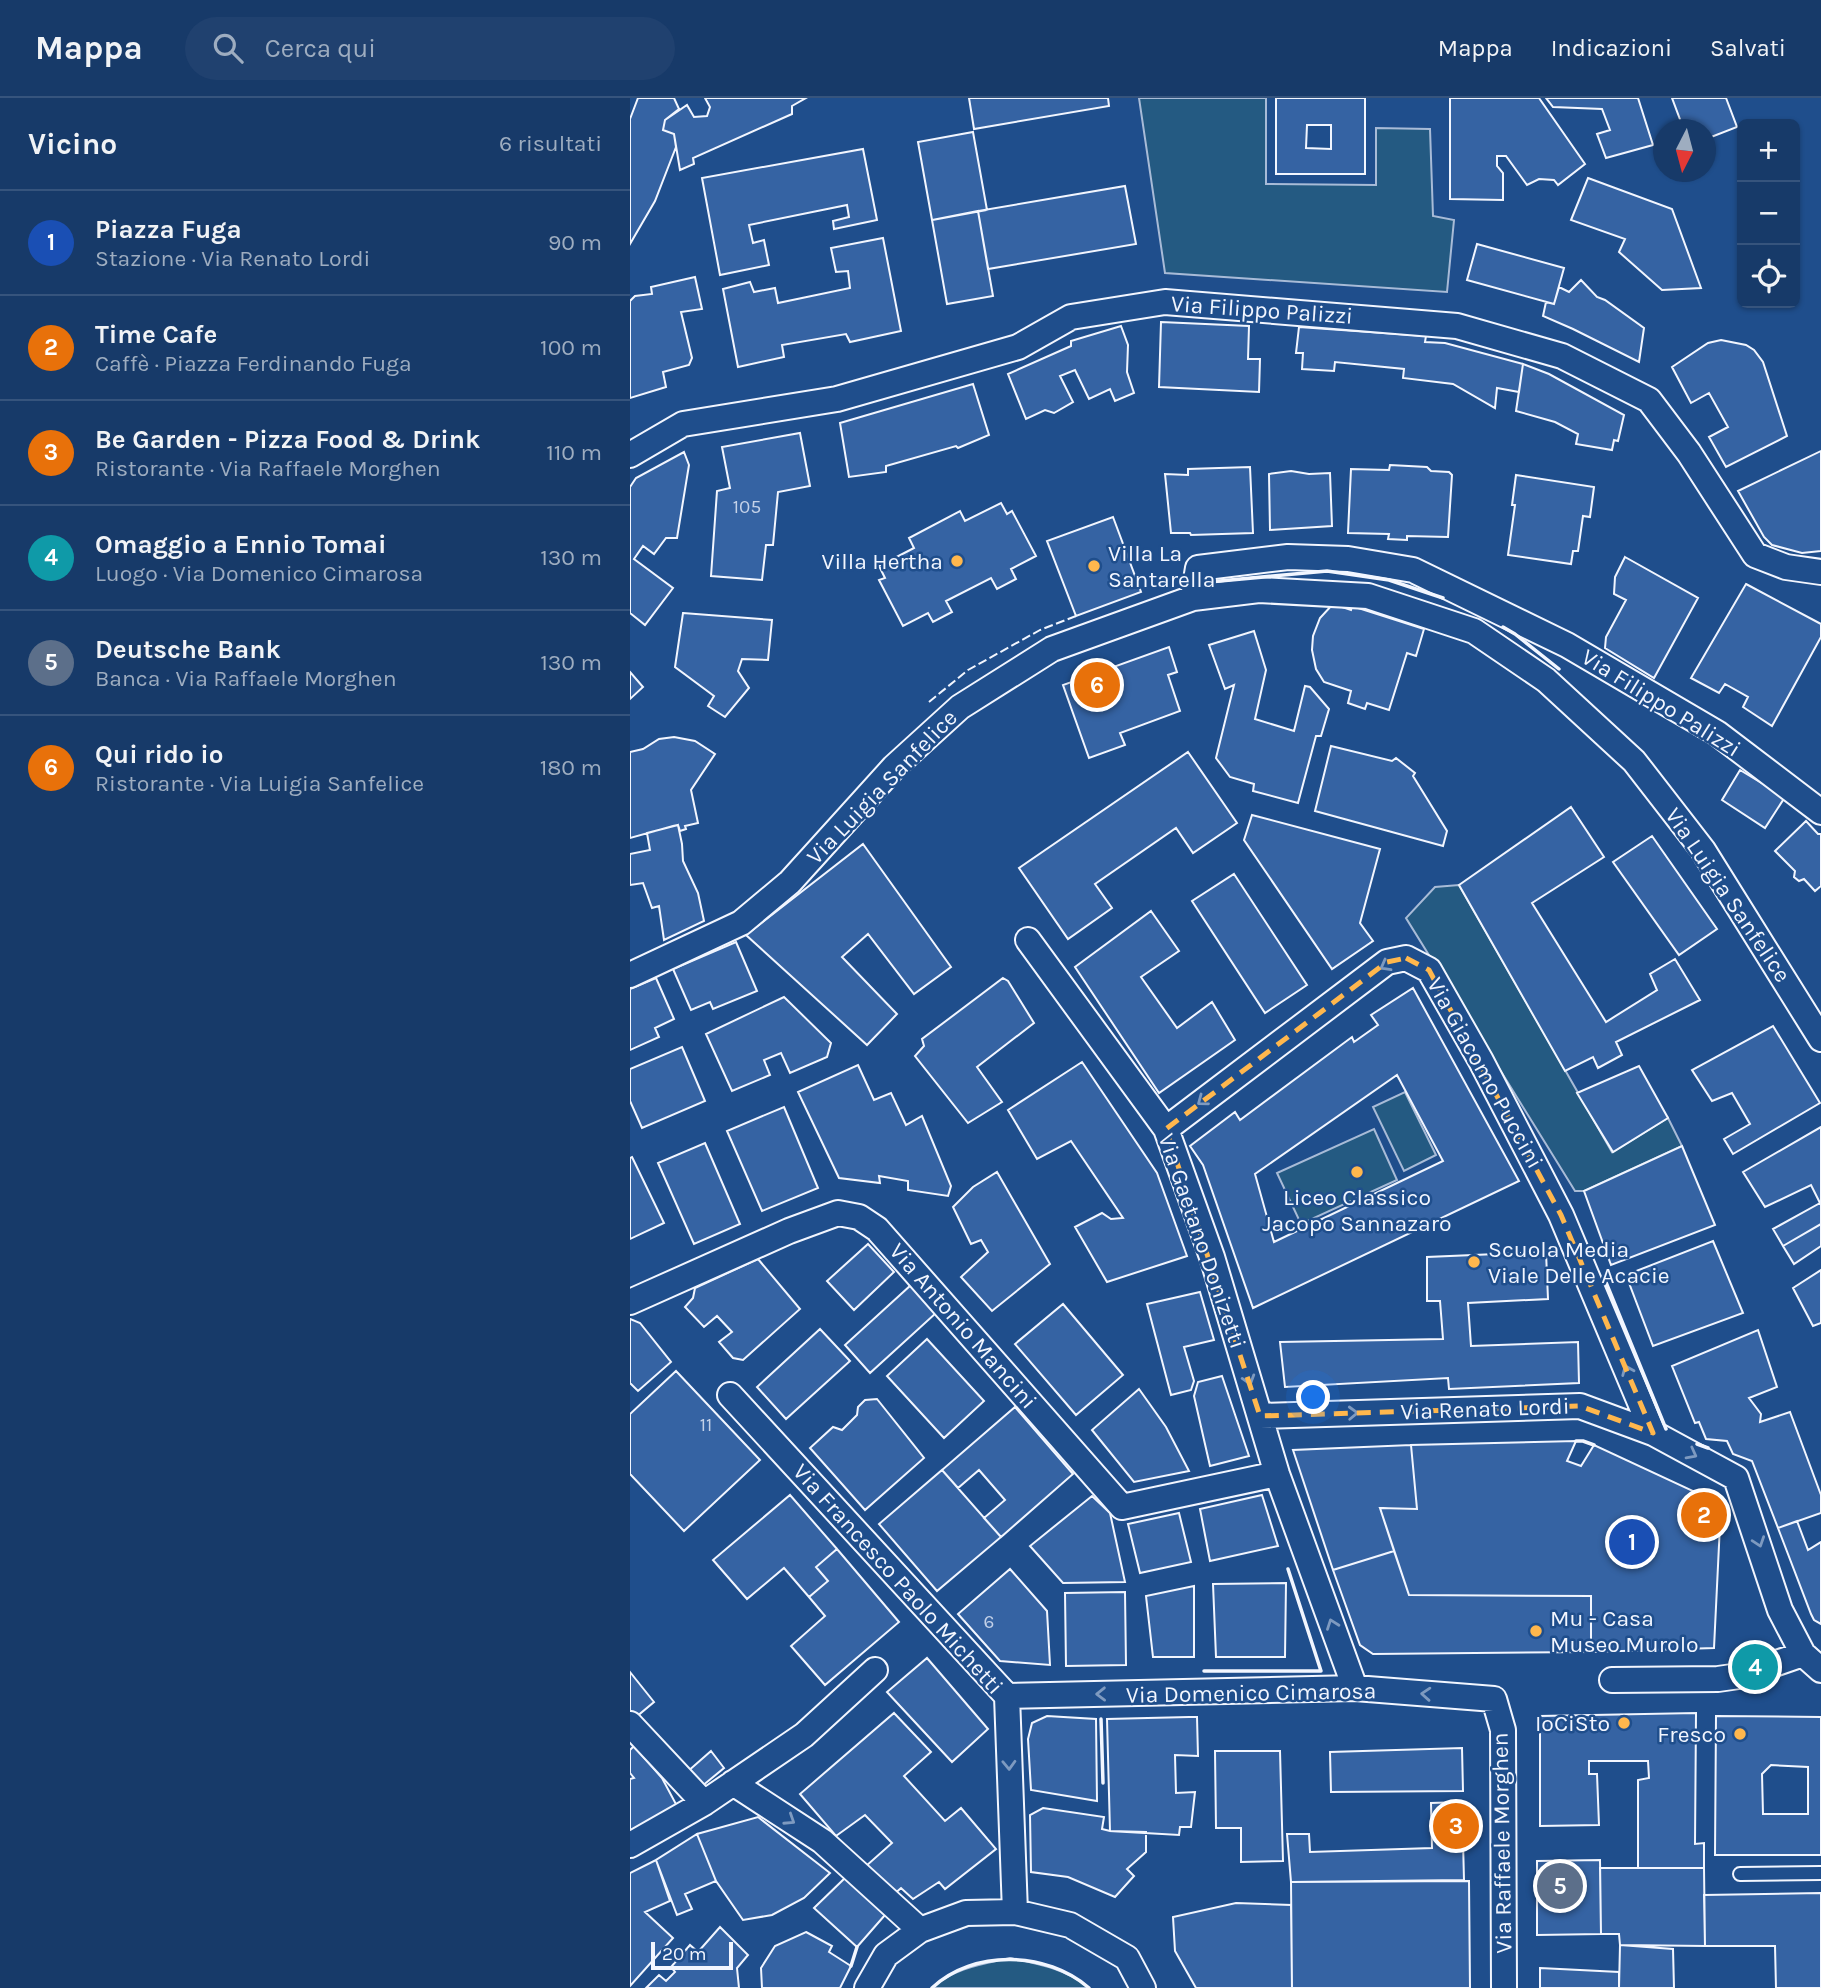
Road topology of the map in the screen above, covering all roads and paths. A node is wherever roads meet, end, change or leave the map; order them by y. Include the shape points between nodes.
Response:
1 (630, 455) edge
2 (1821, 572) edge
3 (1193, 598) junction
4 (1821, 812) edge
5 (1028, 940) dead end
6 (630, 975) edge
7 (1821, 1039) edge
8 (1166, 1129) junction
9 (630, 1301) edge
10 (730, 1395) dead end
11 (1260, 1416) junction
12 (1653, 1433) junction
13 (1277, 1474) junction
14 (1812, 1662) edge
15 (875, 1670) dead end
16 (1613, 1676) dead end
17 (1355, 1688) junction
18 (1007, 1696) junction
19 (1494, 1699) joint
20 (630, 1724) edge
21 (733, 1783) junction
22 (704, 1803) junction
23 (630, 1845) edge
24 (1821, 1873) edge
25 (1740, 1874) dead end
26 (1015, 1912) junction
27 (920, 1930) junction
28 (867, 1988) edge
29 (1143, 1988) edge
30 (1504, 1988) edge

1 - 2 street, Via Filippo Palizzi via 684,424 837,399 1018,347 1071,317 1165,302 1457,326 1562,356 1649,400 1755,555 1786,567
3 - 4 street, Via Filippo Palizzi via 1198,568 1288,557 1348,559 1413,570 1567,645 1717,733
3 - 6 street, Via Luigia Sanfelice via 1052,649 960,707 894,768 790,881 741,923
3 - 7 street, Via Luigia Sanfelice via 1259,590 1368,596 1474,631 1546,680 1634,761 1703,850
5 - 8 street, Via Gaetano Donizetti
8 -> 11 street, Via Gaetano Donizetti via 1212,1257
12 -> 8 street, Via Giacomo Puccini via 1561,1215 1429,970 1406,958 1387,962
9 - 13 street, Via Antonio Mancini via 838,1213 859,1217 877,1228 1122,1507
10 - 18 street, Via Francesco Paolo Michetti
11 -> 12 street, Via Renato Lordi via 1580,1406
11 - 13 street
12 -> 14 street, Via Renato Lordi via 1736,1478 1780,1609
17 -> 13 street
14 - 16 street via 1718,1679
15 - 21 street via 804,1735
17 -> 18 street, Via Domenico Cimarosa
19 -> 17 street, Via Domenico Cimarosa
18 -> 26 street, Via Francesco Paolo Michetti
19 - 30 street, Via Raffaele Morghen via 1503,1730
20 - 22 street
21 - 22 street
21 -> 27 street via 822,1841
22 - 23 street
24 - 25 lane
26 - 27 street via 966,1913
26 - 29 street via 1070,1925 1127,1958
27 - 28 street via 886,1955

